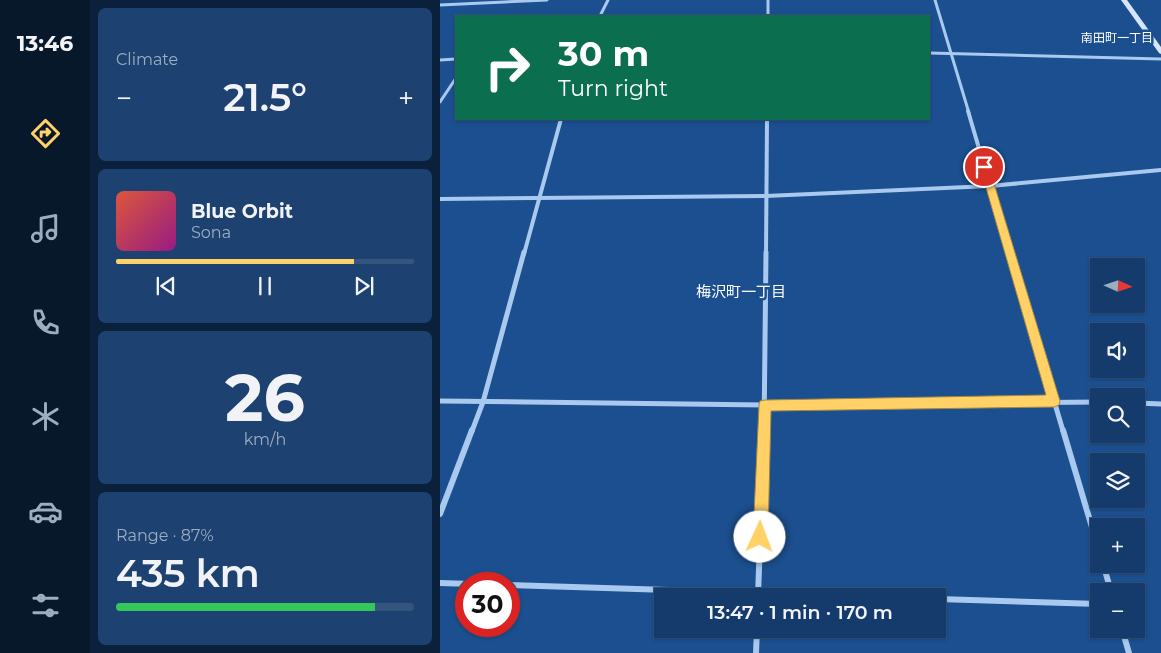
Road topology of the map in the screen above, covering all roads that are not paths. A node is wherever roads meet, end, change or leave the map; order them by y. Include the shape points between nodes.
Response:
1 (548, 0) edge
2 (608, 0) edge
3 (768, 0) edge
4 (935, 0) edge
5 (1124, 0) edge
6 (440, 5) edge
7 (600, 15) edge
8 (768, 15) edge
9 (1161, 52) edge
10 (930, 53) edge
11 (951, 54) junction
12 (455, 59) edge
13 (440, 60) edge
14 (1161, 60) edge
15 (455, 80) edge
16 (440, 102) edge
17 (561, 120) edge
18 (767, 120) edge
19 (1161, 170) edge
20 (990, 186) junction
21 (766, 196) junction
22 (539, 198) junction
23 (440, 199) edge
24 (440, 401) edge
25 (1054, 401) junction
26 (483, 402) junction
27 (1090, 402) edge
28 (1145, 403) edge
29 (1161, 404) edge
30 (765, 405) junction
31 (440, 514) edge
32 (1090, 521) edge
33 (440, 583) edge
34 (455, 583) edge
35 (520, 585) edge
36 (758, 588) edge
37 (654, 591) edge
38 (946, 599) edge
39 (1090, 604) edge
40 (757, 638) edge
41 (1125, 638) edge
42 (756, 653) edge
43 (1129, 653) edge

1 - 6 street
2 - 7 street
3 - 8 street
4 - 11 street
5 - 9 street
10 - 11 street
11 - 14 street
11 - 20 street
12 - 13 street
15 - 16 street
17 - 22 street
18 - 21 street
19 - 20 street
20 - 21 street
20 - 25 street
21 - 22 street
21 - 30 street
22 - 23 street
22 - 26 street
24 - 26 street
25 - 27 street
25 - 30 street
25 - 32 street
26 - 30 street
26 - 31 street
28 - 29 street
30 - 36 street
33 - 34 street
35 - 37 street
38 - 39 street
40 - 42 street
41 - 43 street

